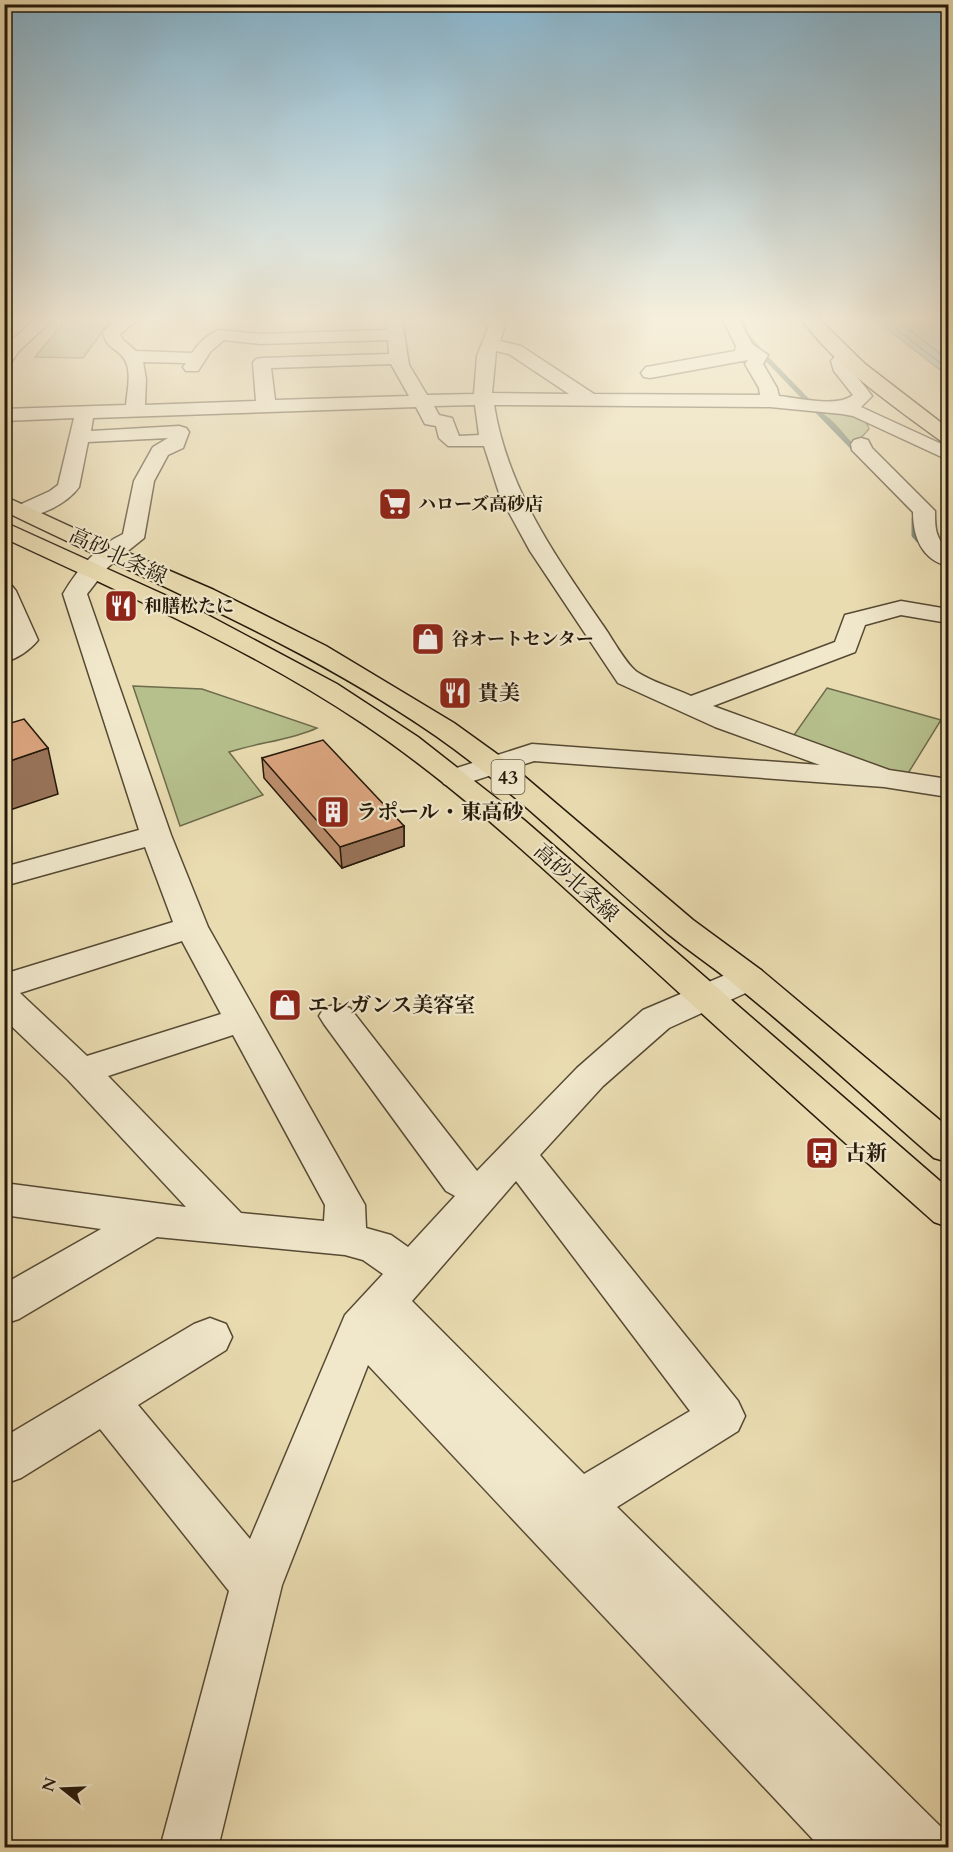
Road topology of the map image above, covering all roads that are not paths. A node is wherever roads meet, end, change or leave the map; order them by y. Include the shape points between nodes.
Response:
1 (135, 406) edge
2 (252, 406) edge
3 (426, 406) edge
4 (483, 406) edge
5 (831, 406) edge
6 (846, 406) edge
7 (907, 406) edge
8 (842, 408) junction
9 (135, 410) junction
10 (84, 412) junction
11 (4, 415) edge
12 (874, 417) junction
13 (80, 437) junction
14 (948, 437) edge
15 (490, 440) junction
16 (948, 454) edge
17 (10, 522) edge
18 (948, 559) edge
19 (101, 562) junction
20 (4, 591) edge
21 (948, 616) edge
22 (4, 654) edge
23 (694, 707) junction
24 (494, 765) junction
25 (454, 778) junction
26 (884, 778) junction
27 (948, 788) edge
28 (156, 835) junction
29 (4, 877) edge
30 (191, 927) junction
31 (750, 978) junction
32 (4, 986) edge
33 (704, 996) junction
34 (4, 998) edge
35 (337, 1016) dead end
36 (241, 1020) junction
37 (81, 1071) junction
38 (948, 1148) edge
39 (518, 1155) junction
40 (482, 1192) junction
41 (4, 1199) edge
42 (948, 1211) edge
43 (151, 1220) junction
44 (231, 1229) junction
45 (345, 1239) junction
46 (386, 1300) junction
47 (4, 1306) edge
48 (210, 1337) dead end
49 (105, 1400) junction
50 (4, 1463) edge
51 (580, 1503) junction
52 (256, 1586) junction
53 (690, 1643) junction
54 (189, 1848) edge
55 (861, 1848) edge
56 (920, 1848) edge

1 - 9 street
2 - 9 street
3 - 15 street via 432,420 445,422 449,438 455,442
4 - 15 street
5 - 8 street
6 - 8 street
7 - 14 main road
8 - 12 street
9 - 10 street
10 - 11 street
10 - 13 street
12 - 16 street
12 - 18 street via 873,429 853,444 924,511 924,537
13 - 17 street via 68,487
13 - 19 street via 179,432 176,444 160,451 144,481 133,538 120,543
15 - 23 street via 511,496 542,551 621,670 627,677
17 - 19 main road, 高砂北条線 / 43
19 - 24 main road, 高砂北条線 / 43 via 206,595 317,651 407,705
19 - 25 main road, 高砂北条線 / 43 via 152,597 300,674 372,718
19 - 28 street via 80,581 75,594
20 - 22 street via 25,639
21 - 23 street via 901,608 854,620 846,647
23 - 26 street
24 - 25 street
24 - 26 street via 532,752
24 - 31 main road, 高砂北条線 / 43 via 681,927
25 - 33 main road, 高砂北条線 / 43
26 - 27 street
28 - 29 street
28 - 30 street
30 - 32 street
30 - 36 street
31 - 33 street
31 - 38 main road, 高砂北条線 / 43
33 - 39 street via 656,1019 590,1077
33 - 42 main road, 高砂北条線 / 43
34 - 37 street
35 - 40 street via 460,1180
36 - 37 street
36 - 45 street via 345,1205
37 - 44 street
39 - 40 street
39 - 51 street via 722,1416
40 - 46 street
41 - 43 street
43 - 44 street
43 - 47 street
44 - 45 street
45 - 46 street via 376,1247
46 - 51 street
46 - 52 street
46 - 53 street
48 - 49 street
49 - 50 street
49 - 52 street
51 - 53 street
52 - 54 street
53 - 55 street
53 - 56 street

